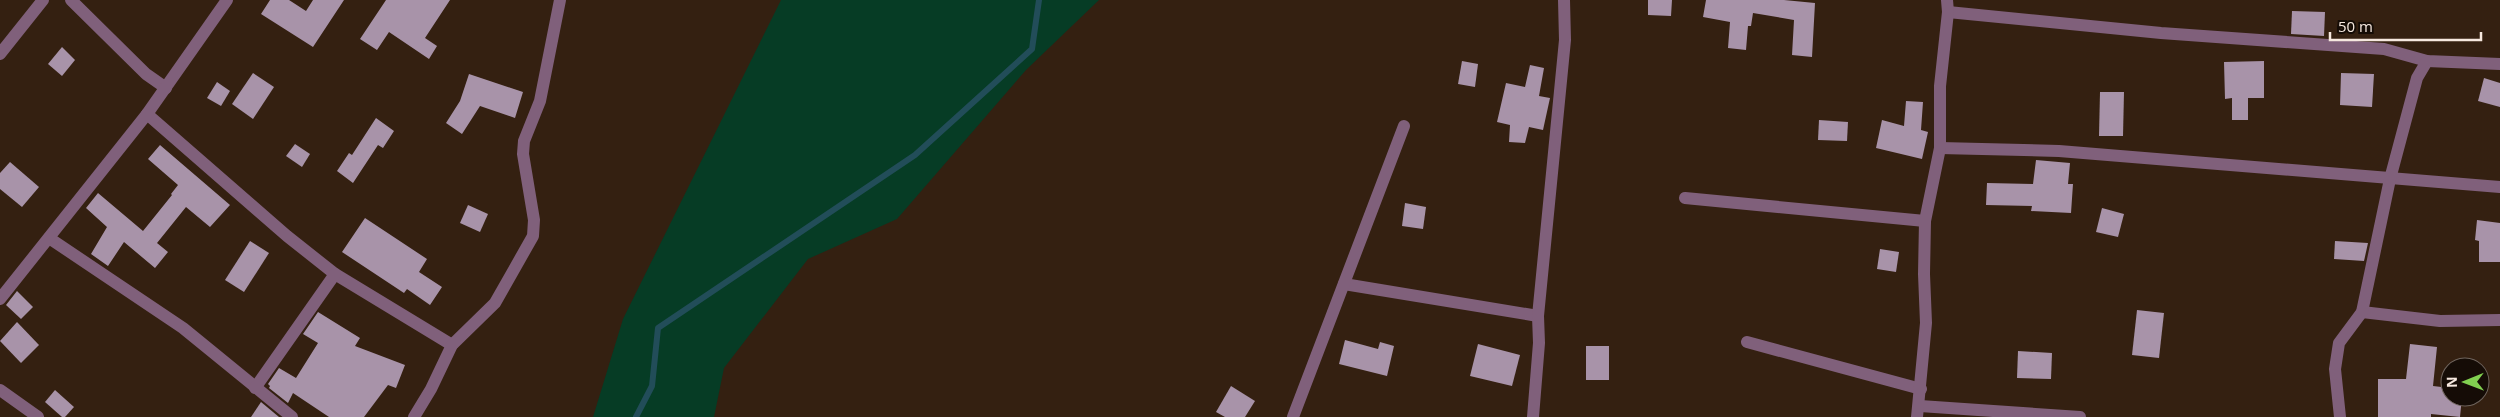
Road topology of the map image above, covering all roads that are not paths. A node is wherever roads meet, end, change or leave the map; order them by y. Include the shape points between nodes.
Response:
1 (43, 0) edge
2 (70, 0) edge
3 (227, 0) edge
4 (560, 0) edge
5 (1564, 0) edge
6 (1948, 6) edge
7 (0, 54) edge
8 (2427, 61) junction
9 (2500, 64) edge
10 (166, 88) junction
11 (147, 114) junction
12 (1404, 126) dead end
13 (1940, 148) junction
14 (2390, 179) junction
15 (2500, 187) edge
16 (1685, 198) dead end
17 (1925, 221) junction
18 (49, 238) junction
19 (335, 274) junction
20 (1344, 284) junction
21 (0, 299) edge
22 (2362, 312) junction
23 (1538, 316) junction
24 (2500, 320) edge
25 (1747, 342) dead end
26 (452, 346) junction
27 (256, 388) junction
28 (1921, 389) junction
29 (0, 390) edge
30 (1918, 411) edge
31 (38, 417) edge
32 (292, 417) edge
33 (414, 417) edge
34 (1293, 417) edge
35 (1533, 417) edge
36 (2080, 417) edge
37 (2340, 417) edge

1 - 7 street
2 - 10 street via 146,74
3 - 10 street
4 - 26 street via 540,101 524,141 523,154 534,220 533,236 495,302
5 - 23 street via 1566,40
6 - 8 street via 2161,33 2384,49
6 - 13 street via 1940,86
8 - 9 street
8 - 14 street via 2417,78
10 - 11 street
11 - 18 street
11 - 19 street
12 - 20 street
13 - 14 street via 2059,151
13 - 17 street
14 - 15 street
14 - 22 street
16 - 17 street
17 - 28 street via 1926,323
18 - 21 street
18 - 27 street via 183,328
19 - 26 street
19 - 27 street
20 - 23 street
20 - 34 street
22 - 24 street via 2440,320
22 - 37 street via 2340,343 2335,369
23 - 35 street
25 - 28 street
26 - 33 street
27 - 32 street
28 - 30 street
29 - 31 street
30 - 36 street

